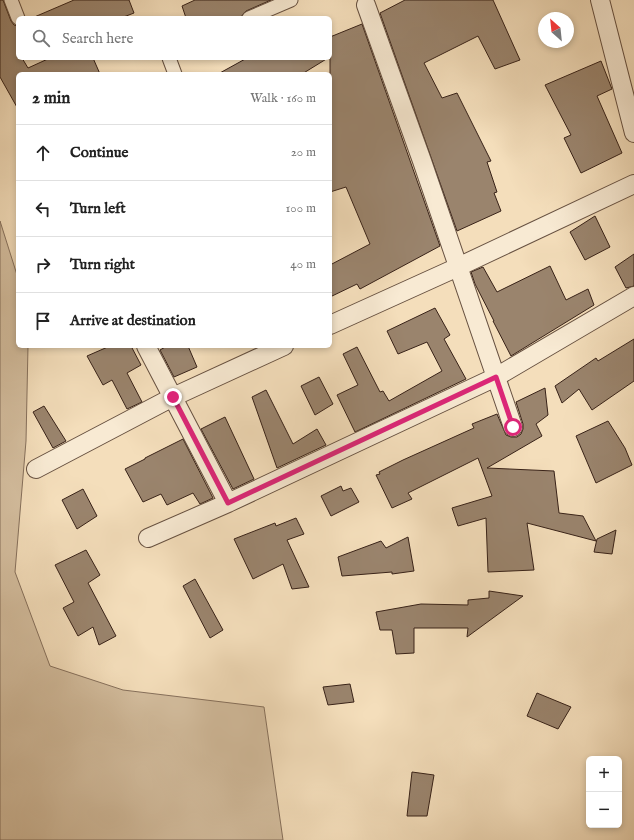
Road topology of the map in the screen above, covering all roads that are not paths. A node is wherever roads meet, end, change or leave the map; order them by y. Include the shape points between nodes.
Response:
1 (11, 0) edge
2 (291, 0) edge
3 (600, 0) edge
4 (366, 5) dead end
5 (17, 16) edge
6 (254, 16) edge
7 (170, 60) edge
8 (174, 72) edge
9 (634, 133) edge
10 (634, 184) edge
11 (458, 267) junction
12 (634, 296) edge
13 (332, 324) edge
14 (147, 348) edge
15 (280, 348) edge
16 (496, 377) junction
17 (173, 397) junction
18 (513, 427) dead end
19 (36, 469) dead end
20 (228, 503) junction
21 (148, 538) dead end

1 - 5 street
2 - 6 street
3 - 9 street
4 - 11 street
7 - 8 street
10 - 11 street
11 - 13 street
11 - 16 street
12 - 16 street
14 - 17 street
15 - 17 street
16 - 18 street
16 - 20 street
17 - 19 street
17 - 20 street
20 - 21 street

